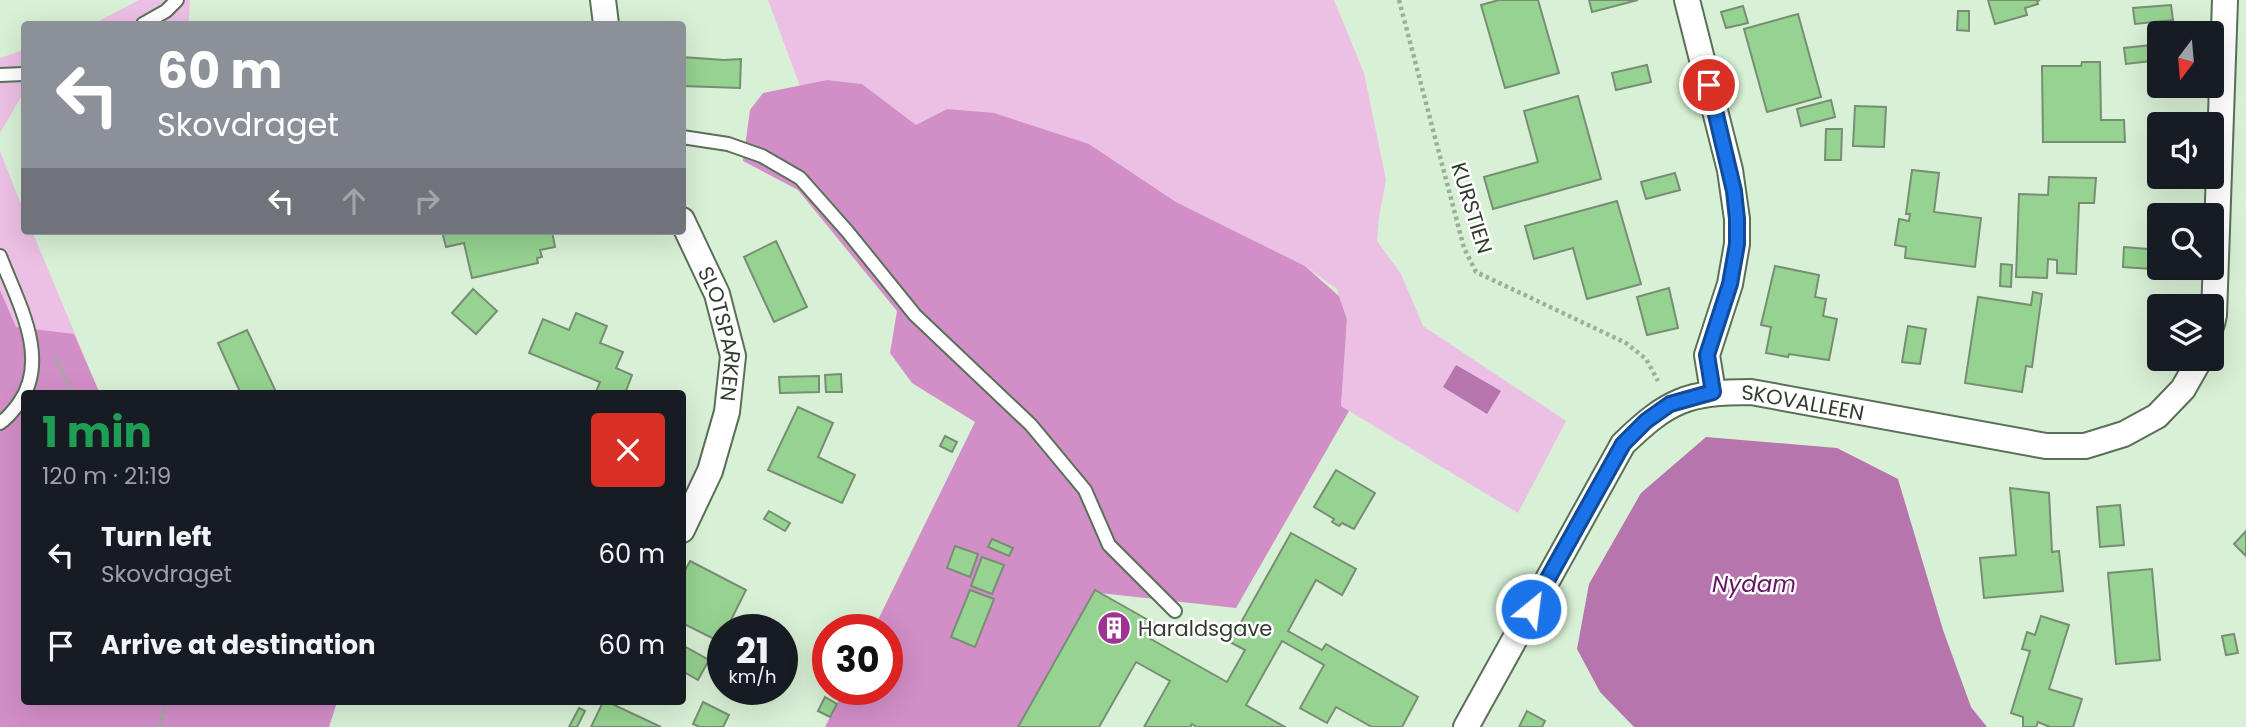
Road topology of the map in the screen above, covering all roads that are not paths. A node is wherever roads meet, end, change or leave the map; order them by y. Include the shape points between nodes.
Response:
1 (177, 0) edge
2 (603, 0) edge
3 (1687, 0) edge
4 (2225, 0) edge
5 (148, 21) edge
6 (606, 21) edge
7 (21, 74) edge
8 (0, 75) edge
9 (686, 139) edge
10 (686, 228) edge
11 (0, 256) edge
12 (2215, 294) edge
13 (2193, 371) edge
14 (26, 390) edge
15 (1713, 392) junction
16 (21, 400) edge
17 (0, 423) edge
18 (686, 522) edge
19 (1175, 611) dead end
20 (1466, 727) edge

1 - 5 lane
2 - 6 street
3 - 15 street via 1732,181 1737,219 1730,284 1707,355
4 - 12 street
7 - 8 lane
9 - 19 lane via 728,144 800,177 915,315 1031,425 1084,490 1109,545
10 - 18 street, SLOTSPARKEN via 717,293 733,356 727,412 710,471
11 - 14 lane via 31,337 32,374
13 - 15 street, SKOVALLEEN via 2157,416 2124,434 2085,446 2046,446 1751,392
15 - 20 street, SKOVALLEEN via 1670,404 1623,444
16 - 17 lane

